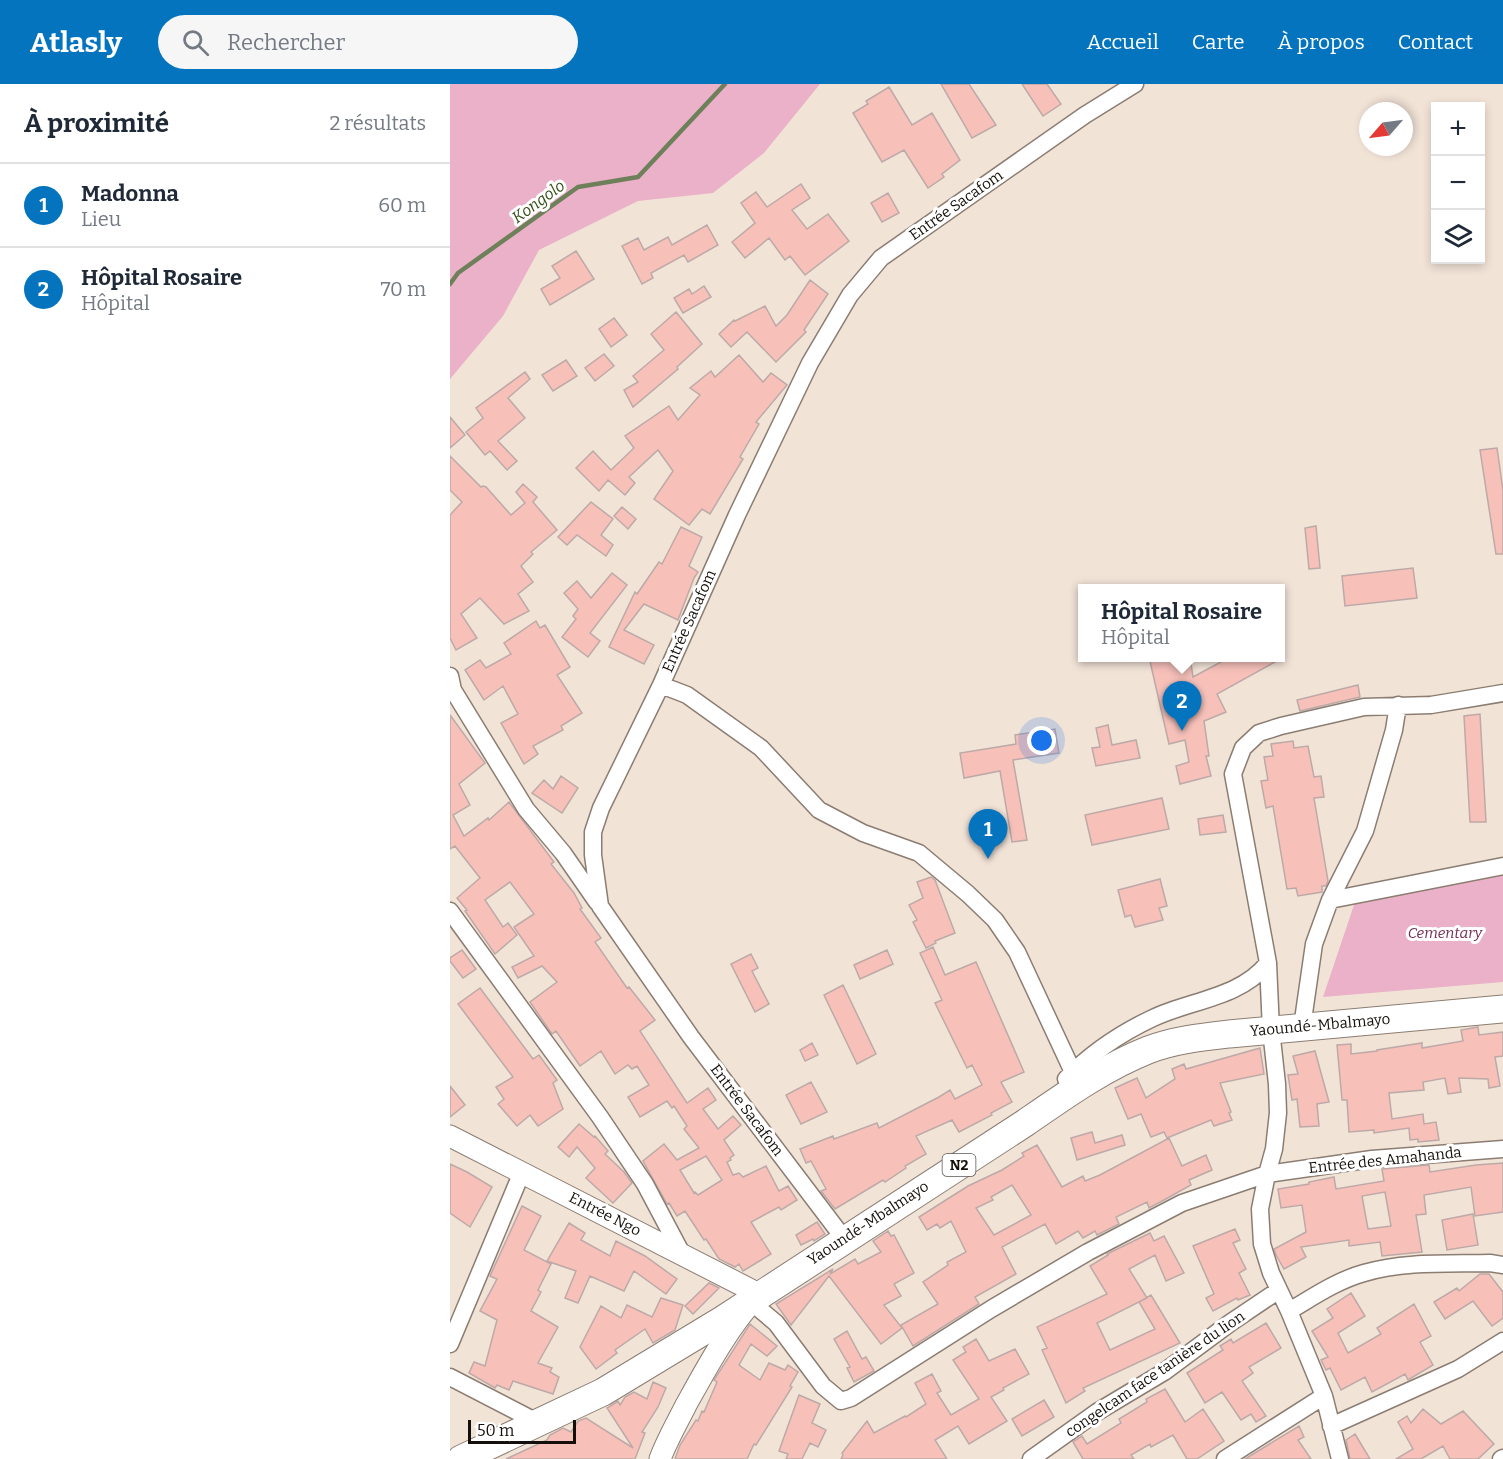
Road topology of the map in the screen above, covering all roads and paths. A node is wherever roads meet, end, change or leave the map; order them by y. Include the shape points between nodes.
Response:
1 (1136, 84) edge
2 (450, 676) edge
3 (661, 685) junction
4 (1503, 693) edge
5 (1398, 705) junction
6 (1503, 866) edge
7 (1330, 900) junction
8 (600, 906) junction
9 (450, 911) edge
10 (1268, 963) junction
11 (1503, 1009) edge
12 (1302, 1027) junction
13 (1271, 1030) junction
14 (1073, 1072) junction
15 (1025, 1123) junction
16 (452, 1136) edge
17 (1503, 1149) edge
18 (522, 1172) junction
19 (1267, 1174) junction
20 (845, 1240) junction
21 (681, 1252) junction
22 (1503, 1265) edge
23 (1279, 1290) junction
24 (755, 1298) junction
25 (1289, 1311) junction
26 (1503, 1341) edge
27 (450, 1344) edge
28 (450, 1377) edge
29 (1324, 1396) junction
30 (539, 1423) junction
31 (1331, 1426) junction
32 (461, 1459) edge
33 (660, 1459) edge
34 (1031, 1459) edge
35 (1225, 1459) edge
36 (1341, 1459) edge

1 - 3 street, Entrée Sacafom via 1085,115 881,258 850,295 810,363
2 - 8 street via 453,690 526,809
3 - 8 street, Entrée Sacafom via 593,832
3 - 14 street via 687,696 761,748 819,810 863,833 919,853 968,894 995,920 1017,952
4 - 5 street via 1431,705
5 - 7 street via 1365,831
5 - 10 street via 1364,707 1281,726 1259,733 1244,748 1233,774
6 - 7 street
7 - 12 street via 1314,944
8 - 20 street, Entrée Sacafom via 692,1037
9 - 21 street via 600,1117 645,1184
10 - 13 street
10 - 14 street via 1260,973 1226,993 1155,1017 1119,1036
11 - 12 highway, Yaoundé-Mbalmayo / N2
12 - 13 highway, Yaoundé-Mbalmayo / N2
13 - 15 highway, Yaoundé-Mbalmayo / N2 via 1191,1039 1149,1050 1092,1079
13 - 19 street via 1278,1113
14 - 15 street
15 - 20 highway, Yaoundé-Mbalmayo / N2
16 - 18 street, Entrée Ngo
17 - 19 street, Entrée des Amahanda via 1372,1159
18 - 21 street, Entrée Ngo
18 - 27 street
19 - 23 street via 1260,1209 1262,1244
19 - 24 street, Entrée des Amahanda via 1182,1203 1088,1252 841,1401 823,1386
20 - 24 highway, Yaoundé-Mbalmayo / N2
21 - 24 street, Entrée Ngo
22 - 25 street via 1406,1265 1364,1273
23 - 25 street
23 - 34 street, congelcam face tanière du lion
24 - 30 highway, Yaoundé-Mbalmayo / N2 via 603,1392
24 - 33 street via 698,1383
25 - 29 street
26 - 31 street via 1458,1369
28 - 30 street
29 - 31 street
29 - 35 street
30 - 32 highway, Yaoundé-Mbalmayo / N2
31 - 36 street

